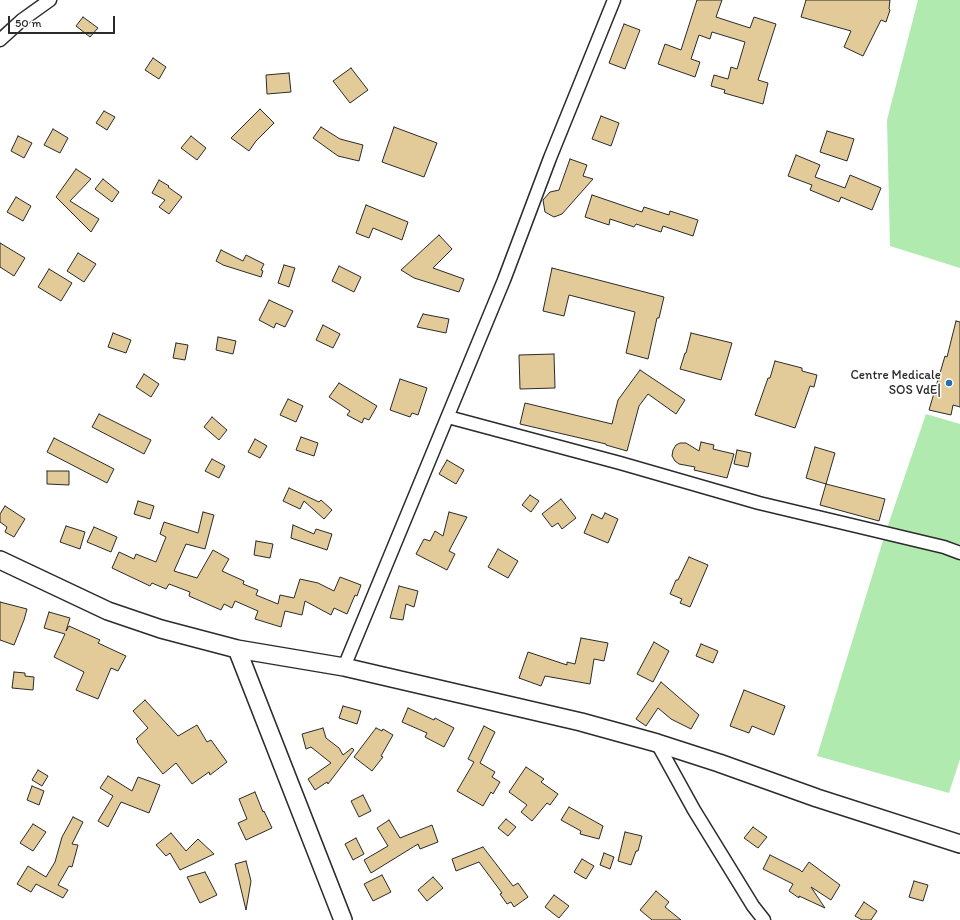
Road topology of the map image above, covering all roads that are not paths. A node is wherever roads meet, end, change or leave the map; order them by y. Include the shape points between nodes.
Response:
1 (50, 0) edge
2 (614, 0) edge
3 (0, 40) edge
4 (448, 417) junction
5 (960, 553) edge
6 (0, 560) edge
7 (236, 649) junction
8 (344, 667) junction
9 (657, 743) junction
10 (960, 844) edge
11 (343, 920) edge
12 (764, 920) edge

1 - 3 street
2 - 4 street
4 - 5 street via 759,503
4 - 8 street
6 - 7 main road via 108,610
7 - 8 main road
7 - 11 main road
8 - 9 main road via 581,722
9 - 10 main road
9 - 12 street via 694,810

